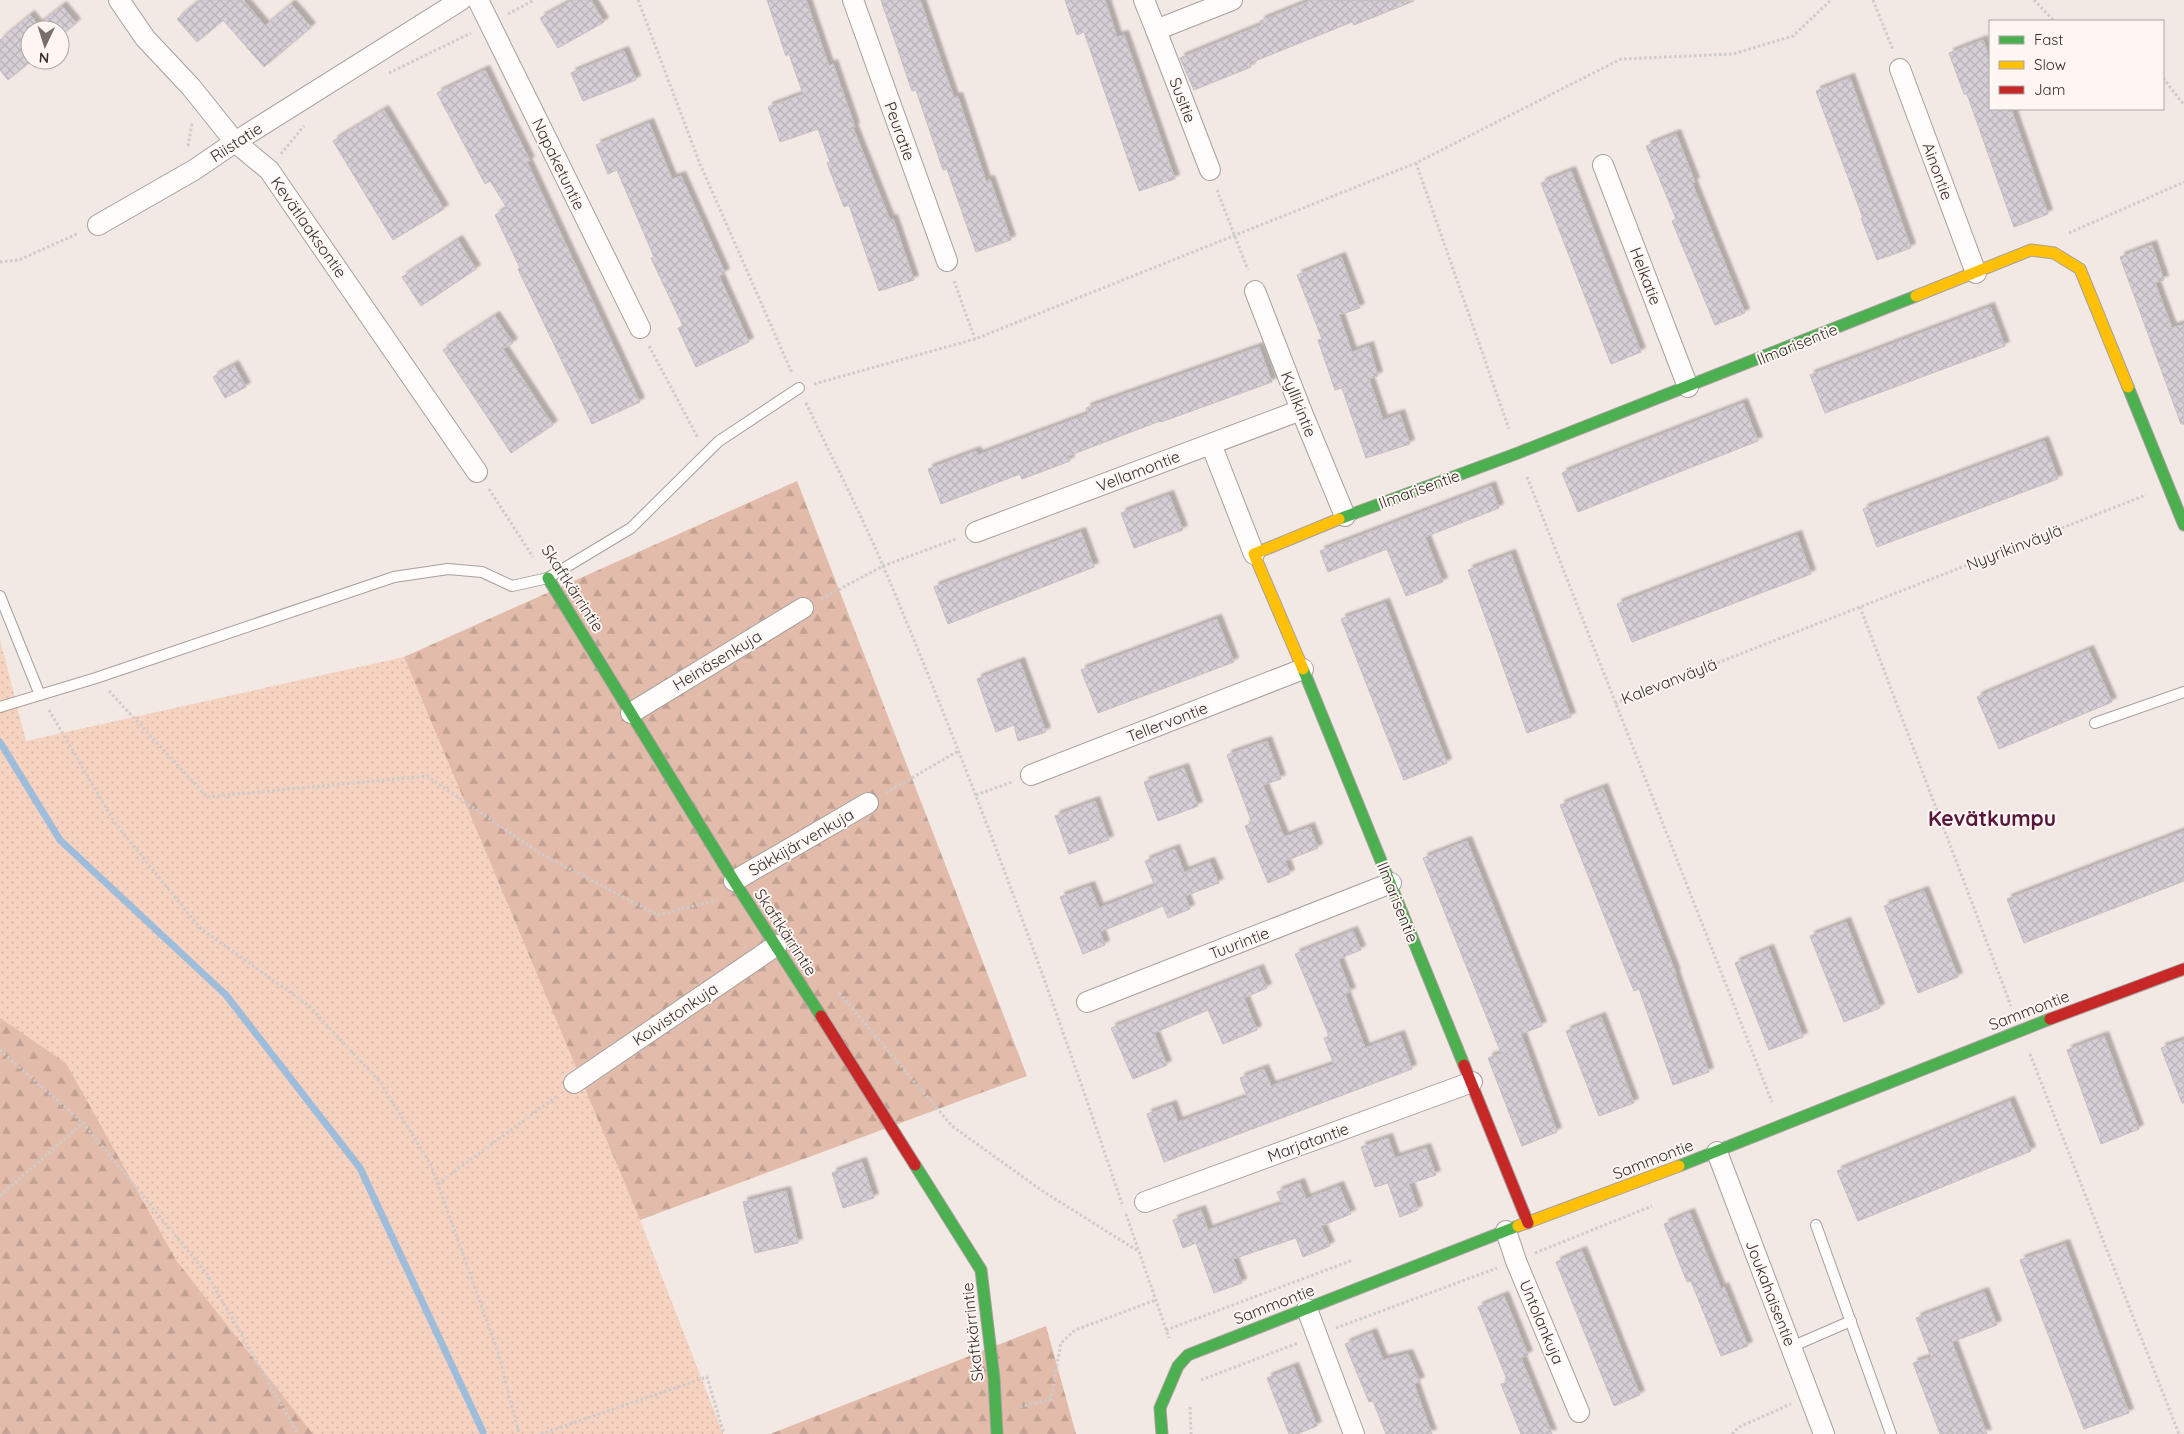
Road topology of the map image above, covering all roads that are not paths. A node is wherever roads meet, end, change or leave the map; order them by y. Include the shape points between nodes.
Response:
1 (119, 0) edge
2 (461, 0) edge
3 (478, 0) edge
4 (853, 0) edge
5 (1144, 0) edge
6 (1232, 0) edge
7 (1156, 30) junction
8 (1900, 69) road end
9 (235, 142) junction
10 (1603, 165) dead end
11 (1210, 170) road end
12 (98, 225) road end
13 (947, 261) road end
14 (1976, 273) junction
15 (1255, 290) road end
16 (640, 328) road end
17 (1688, 386) junction
18 (799, 388) road end
19 (1301, 410) junction
20 (1211, 444) junction
21 (477, 472) road end
22 (1345, 516) junction
23 (2184, 525) edge
24 (976, 532) road end
25 (1254, 554) junction
26 (548, 578) junction
27 (0, 596) edge
28 (803, 608) road end
29 (1303, 669) junction
30 (2184, 692) edge
31 (40, 695) junction
32 (0, 707) edge
33 (631, 712) junction
34 (2096, 723) dead end
35 (1031, 775) road end
36 (868, 803) road end
37 (1391, 883) junction
38 (738, 887) junction
39 (777, 945) junction
40 (2184, 969) edge
41 (1087, 1002) dead end
42 (1472, 1082) junction
43 (574, 1083) road end
44 (1717, 1152) junction
45 (1145, 1202) dead end
46 (1528, 1223) junction
47 (1816, 1225) dead end
48 (1506, 1231) junction
49 (1307, 1309) junction
50 (1851, 1321) junction
51 (1791, 1346) junction
52 (1580, 1412) dead end
53 (997, 1434) edge
54 (1162, 1434) edge
55 (1354, 1434) edge
56 (1824, 1434) edge
57 (1891, 1434) edge

1 - 9 street, Kevätlaaksontie via 144,38 191,87
2 - 9 street, Riistatie
3 - 16 street, Napaketuntie
4 - 13 street, Peuratie
5 - 7 street, Susitie
6 - 7 street
7 - 11 street, Susitie
8 - 14 street, Ainontie
9 - 12 street, Riistatie via 194,170
9 - 21 street, Kevätlaaksontie via 269,170
10 - 17 street, Helkatie
14 - 17 street, Ilmarisentie
14 - 23 street, Ilmarisentie via 2031,250 2054,253 2080,268
15 - 19 street, Kyllikintie
17 - 22 street, Ilmarisentie via 1518,454
18 - 26 lane via 719,441 631,528
19 - 20 street, Vellamontie
19 - 22 street, Kyllikintie
20 - 24 street, Vellamontie
20 - 25 street, Ilmarisentie
22 - 25 street, Ilmarisentie
25 - 29 street, Ilmarisentie
26 - 31 lane via 512,586 482,572 448,569 394,577
26 - 33 street, Skaftkärrintie
27 - 31 lane
28 - 33 street, Heinäsenkuja
29 - 35 street, Tellervontie
29 - 37 street, Ilmarisentie
30 - 34 lane
31 - 32 lane
33 - 38 street, Skaftkärrintie
36 - 38 street, Säkkijärvenkuja
37 - 41 street, Tuurintie
37 - 42 street, Ilmarisentie
38 - 39 street, Skaftkärrintie
39 - 43 street, Koivistonkuja
39 - 53 street, Skaftkärrintie via 982,1270
40 - 44 street, Sammontie via 2020,1030
42 - 45 street, Marjatantie
42 - 46 street, Ilmarisentie
44 - 46 street, Sammontie
44 - 51 street, Joukahaisentie
46 - 48 street, Sammontie
47 - 50 lane
48 - 49 street, Sammontie
48 - 52 street, Untolankuja
49 - 54 street, Sammontie via 1188,1355 1178,1366 1160,1408
49 - 55 street
50 - 51 lane
50 - 57 lane
51 - 56 street, Joukahaisentie

